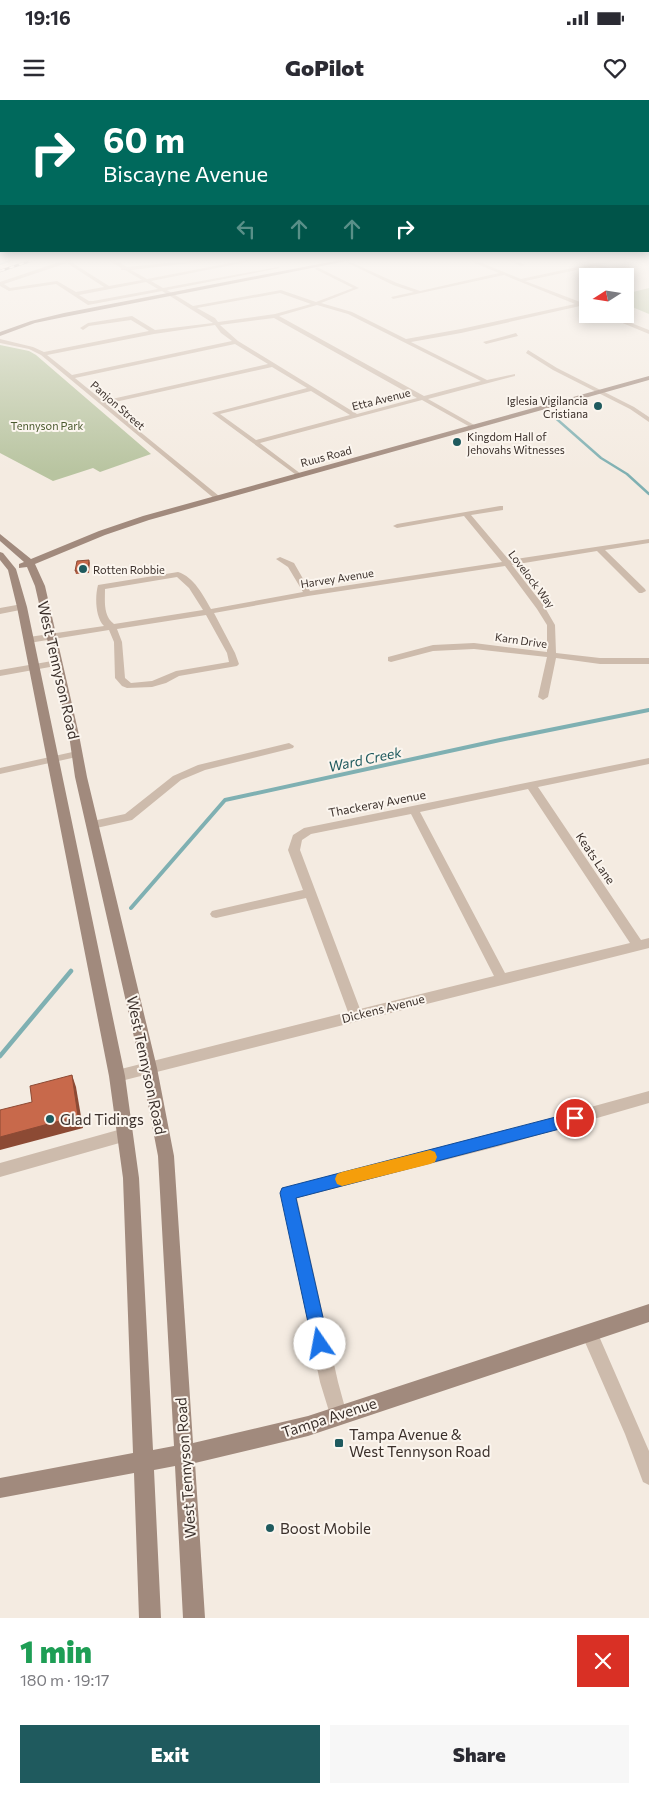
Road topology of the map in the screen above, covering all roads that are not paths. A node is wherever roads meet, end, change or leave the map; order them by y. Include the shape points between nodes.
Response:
1 (151, 330) edge
2 (171, 330) edge
3 (221, 330) edge
4 (301, 330) edge
5 (384, 330) edge
6 (466, 330) edge
7 (481, 330) edge
8 (484, 331) dead end
9 (154, 332) junction
10 (492, 335) dead end
11 (516, 335) dead end
12 (500, 338) junction
13 (0, 341) edge
14 (406, 341) junction
15 (236, 342) junction
16 (486, 342) dead end
17 (528, 352) dead end
18 (43, 354) junction
19 (273, 364) junction
20 (513, 375) dead end
21 (71, 377) junction
22 (649, 378) edge
23 (487, 382) junction
24 (312, 389) junction
25 (601, 391) junction
26 (424, 398) junction
27 (101, 403) junction
28 (356, 416) junction
29 (649, 420) edge
30 (474, 427) junction
31 (254, 442) junction
32 (299, 475) junction
33 (216, 498) junction
34 (500, 508) dead end
35 (466, 514) junction
36 (398, 526) dead end
37 (0, 538) edge
38 (649, 541) edge
39 (598, 549) junction
40 (0, 555) edge
41 (280, 560) dead end
42 (30, 563) junction
43 (507, 563) junction
44 (12, 569) junction
45 (642, 591) dead end
46 (308, 594) junction
47 (22, 607) junction
48 (0, 611) edge
49 (208, 612) junction
50 (112, 627) junction
51 (52, 636) junction
52 (29, 640) junction
53 (552, 655) junction
54 (391, 659) dead end
55 (649, 661) edge
56 (58, 664) junction
57 (33, 668) junction
58 (0, 674) edge
59 (542, 697) dead end
60 (289, 746) dead end
61 (77, 754) junction
62 (53, 760) junction
63 (648, 763) edge
64 (0, 771) edge
65 (531, 785) junction
66 (414, 810) junction
67 (92, 825) junction
68 (309, 893) junction
69 (216, 914) dead end
70 (644, 944) edge
71 (502, 980) junction
72 (356, 1015) junction
73 (149, 1068) junction
74 (117, 1076) junction
75 (649, 1097) edge
76 (125, 1135) junction
77 (0, 1170) edge
78 (649, 1313) edge
79 (589, 1333) junction
80 (338, 1415) junction
81 (184, 1454) junction
82 (144, 1461) junction
83 (649, 1476) edge
84 (0, 1488) edge
85 (150, 1618) edge
86 (194, 1618) edge

1 - 9 street
2 - 9 street
3 - 15 street
4 - 26 street
5 - 14 street
6 - 14 street
7 - 8 street
9 - 18 street
10 - 12 street
11 - 12 street
12 - 16 street
13 - 18 street, Panjon Street
14 - 23 street
15 - 19 street
15 - 21 street
17 - 25 street
18 - 21 street, Panjon Street
19 - 24 street
19 - 27 street
20 - 23 street, Etta Avenue
21 - 27 street, Panjon Street
22 - 25 street, Ruus Road
23 - 26 street, Etta Avenue
24 - 28 street
24 - 31 street via 215,413
25 - 29 street
25 - 30 street, Ruus Road
26 - 28 street, Etta Avenue
26 - 30 street
27 - 33 street, Panjon Street
28 - 31 street, Etta Avenue
30 - 32 street, Ruus Road
31 - 32 street
32 - 33 street, Ruus Road
33 - 42 street, Ruus Road via 102,533
34 - 35 street
35 - 36 street
35 - 43 street, Lovelock Way
37 - 42 street, West Tennyson Road
38 - 39 street, Harvey Avenue
39 - 43 street, Harvey Avenue
39 - 45 street
40 - 44 street, West Tennyson Road
41 - 46 street via 291,565
42 - 44 street, Ruus Road
42 - 51 street, West Tennyson Road via 40,586
43 - 46 street, Harvey Avenue
43 - 53 street, Lovelock Way via 551,625
44 - 47 street, West Tennyson Road
46 - 49 street, Harvey Avenue
47 - 48 street
47 - 52 street, West Tennyson Road
49 - 50 street, Harvey Avenue
49 - 50 street via 197,593 178,574 101,587 101,609 105,622
49 - 50 street via 234,664 176,674 152,684 130,686 120,678 118,642
50 - 51 street, Harvey Avenue
51 - 52 street, Harvey Avenue
51 - 56 street, West Tennyson Road
52 - 57 street, West Tennyson Road
53 - 54 street, Karn Drive via 474,646 433,648
53 - 55 street, Karn Drive via 600,662
53 - 59 street, Lovelock Way
56 - 57 street
56 - 61 street, West Tennyson Road
57 - 58 street
57 - 62 street, West Tennyson Road
60 - 67 street via 202,767 177,778 128,817
61 - 62 street
61 - 67 street, West Tennyson Road
62 - 64 street
62 - 74 street, West Tennyson Road
63 - 65 street, Thackeray Avenue
65 - 66 street, Thackeray Avenue
65 - 70 street, Keats Lane
66 - 68 street, Thackeray Avenue via 308,830 297,838 294,850
66 - 71 street
67 - 73 street, West Tennyson Road
68 - 69 street
68 - 72 street, Thackeray Avenue
70 - 71 street, Dickens Avenue
71 - 72 street, Dickens Avenue
72 - 73 street, Dickens Avenue
73 - 74 street, Dickens Avenue
73 - 81 street, West Tennyson Road via 166,1156
74 - 76 street, West Tennyson Road
75 - 80 street via 288,1193
76 - 77 street
76 - 82 street, West Tennyson Road via 131,1178
78 - 79 street, Tampa Avenue
79 - 80 street, Tampa Avenue
79 - 83 street
80 - 81 street, Tampa Avenue via 308,1426
81 - 82 street, Tampa Avenue
81 - 86 street, West Tennyson Road
82 - 84 street, Tampa Avenue
82 - 85 street, West Tennyson Road

